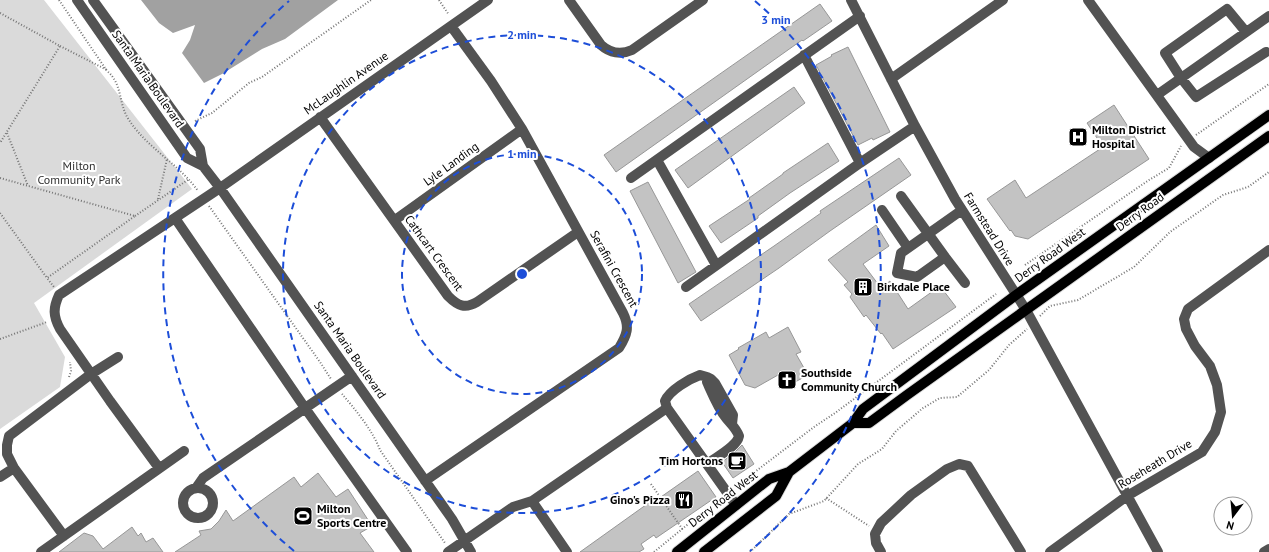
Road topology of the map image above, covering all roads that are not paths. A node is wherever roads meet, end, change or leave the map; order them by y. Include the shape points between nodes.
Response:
1 (77, 0) edge
2 (93, 0) edge
3 (488, 0) edge
4 (569, 0) edge
5 (703, 0) edge
6 (851, 0) edge
7 (1003, 0) edge
8 (1088, 0) edge
9 (860, 16) junction
10 (1269, 16) edge
11 (453, 24) junction
12 (1246, 32) junction
13 (1266, 52) dead end
14 (804, 55) junction
15 (1181, 78) junction
16 (891, 79) junction
17 (1157, 95) junction
18 (1269, 115) edge
19 (320, 117) junction
20 (915, 126) junction
21 (522, 129) junction
22 (1269, 136) edge
23 (1209, 158) junction
24 (657, 160) junction
25 (860, 163) junction
26 (204, 166) junction
27 (631, 178) dead end
28 (220, 188) junction
29 (901, 196) dead end
30 (882, 210) dead end
31 (962, 210) junction
32 (175, 218) junction
33 (395, 220) junction
34 (578, 232) junction
35 (929, 234) junction
36 (908, 248) junction
37 (1269, 250) edge
38 (945, 257) junction
39 (716, 265) junction
40 (965, 283) dead end
41 (686, 287) dead end
42 (1016, 295) junction
43 (1026, 310) junction
44 (118, 357) dead end
45 (91, 374) junction
46 (352, 376) junction
47 (305, 408) junction
48 (667, 408) junction
49 (853, 423) junction
50 (184, 451) dead end
51 (707, 464) junction
52 (14, 468) junction
53 (159, 468) junction
54 (789, 472) junction
55 (0, 477) edge
56 (425, 481) junction
57 (196, 488) junction
58 (1127, 496) junction
59 (221, 497) dead end
60 (532, 501) junction
61 (736, 505) junction
62 (210, 510) junction
63 (64, 536) junction
64 (464, 540) junction
65 (1269, 549) edge
66 (449, 551) edge
67 (41, 552) edge
68 (407, 552) edge
69 (471, 552) edge
70 (567, 552) edge
71 (676, 552) edge
72 (704, 552) edge
73 (881, 552) edge
74 (1021, 552) edge
75 (1050, 552) edge
76 (1158, 552) edge
77 (1264, 552) edge

1 - 26 street, Santa Maria Boulevard via 187,158
2 - 26 street, Santa Maria Boulevard via 200,149
3 - 11 street, McLaughlin Avenue
4 - 5 street via 601,45 607,50 621,53 632,50
6 - 9 street, Farmstead Drive
7 - 16 street
8 - 17 street
9 - 14 street
9 - 16 street, Farmstead Drive
10 - 12 street
11 - 19 street, McLaughlin Avenue
11 - 21 street, Serafini Crescent
12 - 15 street
12 - 15 street via 1227,9 1165,52
13 - 15 street via 1196,97
14 - 24 street
14 - 25 street
15 - 17 street
16 - 20 street, Farmstead Drive
17 - 23 street via 1194,147
18 - 23 main road, Derry Road West
19 - 28 street, McLaughlin Avenue
19 - 33 street, Cathcart Crescent
20 - 25 street
20 - 31 street, Farmstead Drive
21 - 33 street, Lyle Landing
21 - 34 street, Serafini Crescent
22 - 43 main road, Derry Road
23 - 42 main road, Derry Road West
24 - 27 street
24 - 39 street
25 - 39 street
26 - 28 street, Santa Maria Boulevard
28 - 32 street, McLaughlin Avenue
28 - 46 street, Santa Maria Boulevard
29 - 35 street
30 - 36 street
31 - 35 street
31 - 42 street, Farmstead Drive
32 - 45 street, McLaughlin Avenue via 59,295 55,320
32 - 47 street
33 - 34 street, Cathcart Crescent via 448,296 460,305 470,306
34 - 56 street, Serafini Crescent via 628,322 625,339 619,348
35 - 36 street
35 - 38 street
36 - 38 street via 901,253 897,273 917,277
37 - 58 street, Roseheath Drive via 1188,309 1184,319 1186,329 1210,366 1217,385 1221,412 1216,432 1202,452
38 - 40 street
39 - 41 street
42 - 43 street, Farmstead Drive
42 - 49 main road, Derry Road West via 863,409
43 - 49 main road via 869,423
43 - 58 street, Farmstead Drive
44 - 45 street
45 - 52 street via 9,436 7,454
45 - 53 street, McLaughlin Avenue
46 - 47 street
46 - 56 street, Santa Maria Boulevard
47 - 57 street via 203,478
47 - 68 street
48 - 51 street
48 - 51 street via 666,397 678,387 700,375 706,377 726,418 739,436 738,441
48 - 60 street
49 - 54 main road, Derry Road West
50 - 53 street
51 - 61 street
52 - 55 street
52 - 63 street
53 - 63 street
54 - 61 main road, Derry Road West via 769,479
54 - 72 main road, Derry Road West via 776,496
56 - 64 street, Santa Maria Boulevard
57 - 62 street via 209,493 212,502
57 - 62 street via 184,496 185,511 193,517 198,517
58 - 75 street, Roseheath Drive
58 - 76 street, Farmstead Drive
59 - 62 street
60 - 64 street via 513,507
60 - 70 street
61 - 71 main road, Derry Road West
63 - 67 street
64 - 66 street
64 - 69 street, Santa Maria Boulevard
65 - 77 street
73 - 74 street via 876,543 876,534 881,523 911,495 947,469 959,464 968,466

